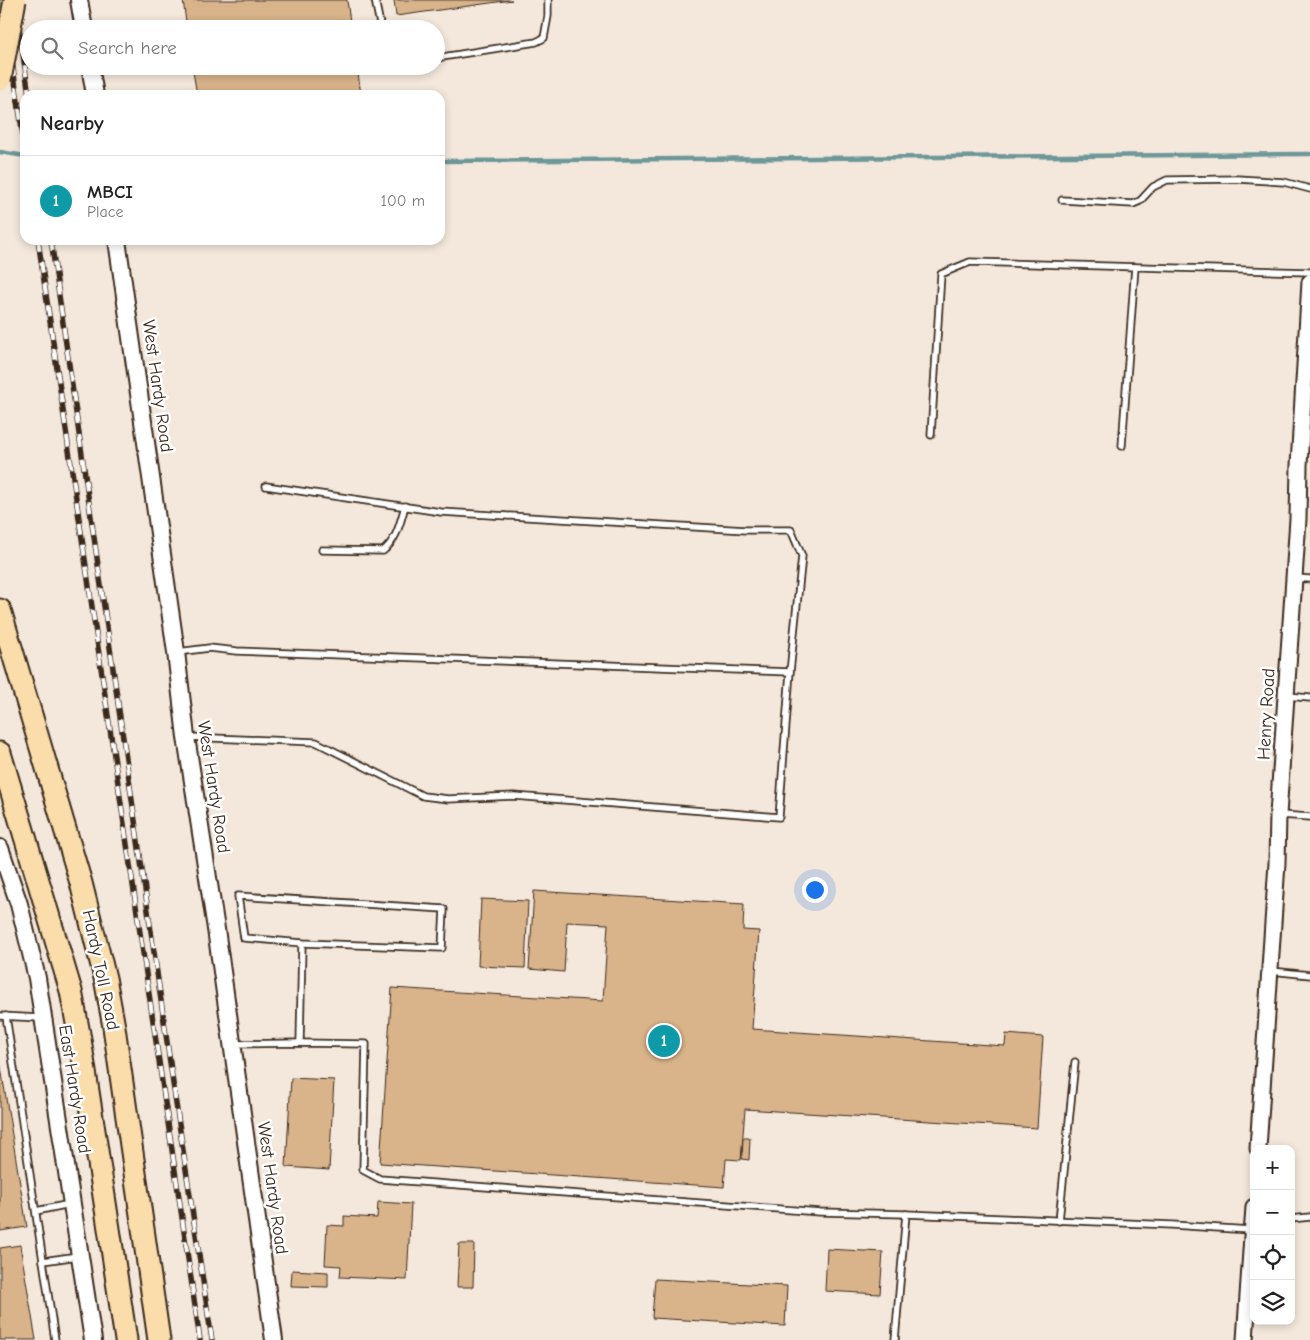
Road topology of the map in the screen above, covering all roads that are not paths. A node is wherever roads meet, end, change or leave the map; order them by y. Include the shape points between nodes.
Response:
1 (15, 0) edge
2 (79, 0) edge
3 (376, 0) edge
4 (548, 0) edge
5 (82, 20) edge
6 (380, 20) edge
7 (445, 57) edge
8 (92, 75) edge
9 (0, 80) edge
10 (94, 90) edge
11 (1310, 189) edge
12 (1062, 200) dead end
13 (118, 245) edge
14 (1135, 266) junction
15 (1310, 272) edge
16 (1310, 282) edge
17 (1307, 384) edge
18 (931, 435) dead end
19 (1122, 446) dead end
20 (266, 486) dead end
21 (405, 506) junction
22 (322, 550) dead end
23 (1293, 578) junction
24 (1310, 579) edge
25 (0, 610) edge
26 (176, 652) junction
27 (790, 672) junction
28 (1286, 696) junction
29 (1310, 698) edge
30 (186, 737) junction
31 (0, 753) edge
32 (1278, 815) junction
33 (1310, 817) edge
34 (0, 848) edge
35 (302, 944) junction
36 (1269, 971) junction
37 (1310, 975) edge
38 (3, 1016) edge
39 (44, 1018) junction
40 (300, 1043) junction
41 (232, 1044) junction
42 (1075, 1062) dead end
43 (1258, 1145) edge
44 (73, 1204) junction
45 (36, 1211) junction
46 (906, 1214) junction
47 (1310, 1217) edge
48 (1295, 1219) edge
49 (1250, 1220) edge
50 (1059, 1221) junction
51 (1252, 1235) edge
52 (81, 1256) junction
53 (43, 1261) junction
54 (55, 1340) edge
55 (94, 1340) edge
56 (126, 1340) edge
57 (159, 1340) edge
58 (274, 1340) edge
59 (895, 1340) edge
60 (1245, 1340) edge

1 - 9 highway, bridge
2 - 5 main road
3 - 6 lane
4 - 7 lane via 544,38
8 - 10 main road
11 - 12 lane via 1284,182 1238,179 1167,180 1152,187 1133,204
13 - 26 main road, West Hardy Road
14 - 15 lane
14 - 18 lane via 970,262 941,274
14 - 19 lane
16 - 17 street, Henry Road
17 - 23 street, Henry Road
20 - 21 lane
21 - 22 lane via 391,545 383,551
21 - 27 lane via 441,512 791,530 802,556
23 - 24 lane
23 - 28 street, Henry Road
25 - 57 highway, Hardy Toll Road via 81,883 105,978
26 - 27 lane via 209,648
26 - 30 main road, West Hardy Road
27 - 30 lane via 778,817 514,796 448,799 423,796 316,742
28 - 29 lane
28 - 32 street, Henry Road
30 - 41 main road, West Hardy Road
31 - 56 highway, Hardy Toll Road via 71,991
32 - 33 lane
32 - 36 street, Henry Road
34 - 39 main road, East Hardy Road via 19,904
35 - 35 lane via 244,938 238,896 444,909 442,948
35 - 40 lane
36 - 37 lane
36 - 43 street, Henry Road
38 - 39 lane
38 - 45 lane
39 - 44 main road, East Hardy Road
40 - 41 lane
40 - 46 lane via 366,1044 363,1170 380,1179 820,1212
41 - 58 main road, West Hardy Road
42 - 50 lane
44 - 45 lane
44 - 52 main road, East Hardy Road
45 - 53 lane
46 - 50 lane
46 - 59 lane
47 - 48 lane
49 - 50 lane via 1172,1225
51 - 60 street
52 - 53 lane
52 - 55 main road, East Hardy Road
53 - 54 lane

